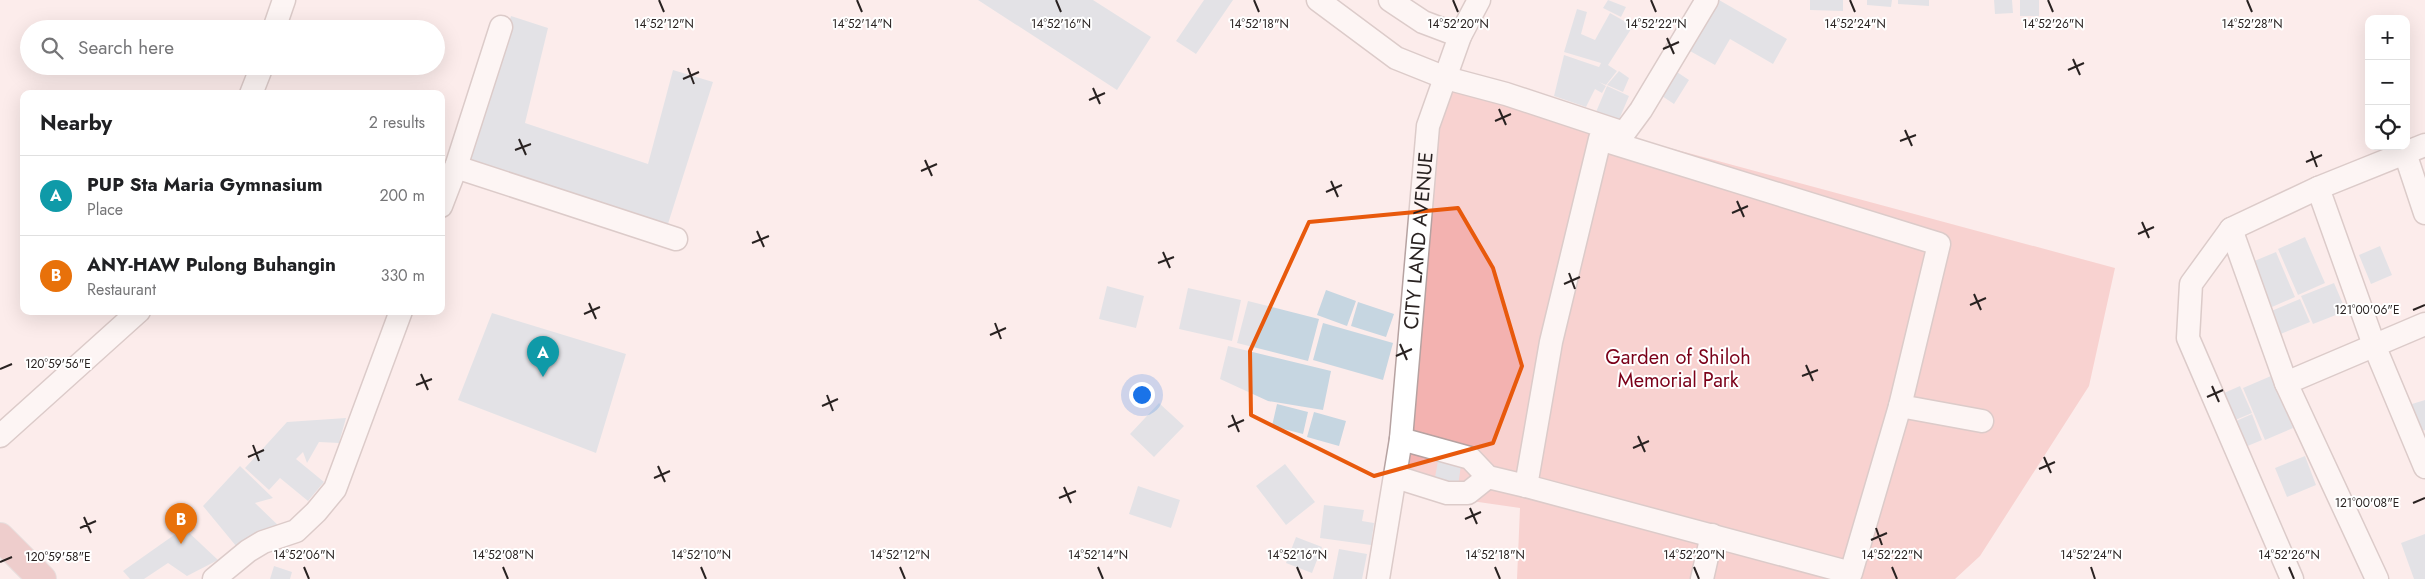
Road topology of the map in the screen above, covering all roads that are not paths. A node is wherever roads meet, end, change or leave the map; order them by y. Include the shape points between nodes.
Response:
1 (284, 0) edge
2 (1318, 0) edge
3 (1479, 0) edge
4 (1707, 0) edge
5 (1402, 4) edge
6 (277, 20) edge
7 (501, 27) dead end
8 (1460, 36) junction
9 (258, 75) edge
10 (1446, 78) junction
11 (253, 90) edge
12 (2415, 149) edge
13 (456, 167) junction
14 (2318, 188) junction
15 (445, 196) edge
16 (2425, 213) edge
17 (2231, 229) junction
18 (676, 239) dead end
19 (135, 315) edge
20 (400, 315) edge
21 (2425, 324) edge
22 (2374, 345) junction
23 (2286, 384) junction
24 (1900, 406) junction
25 (1982, 421) dead end
26 (0, 436) edge
27 (1401, 439) junction
28 (2425, 468) edge
29 (1396, 477) junction
30 (1488, 477) junction
31 (1526, 486) junction
32 (1712, 535) junction
33 (0, 537) edge
34 (42, 579) edge
35 (214, 579) edge
36 (1378, 579) edge
37 (1702, 579) edge
38 (2292, 579) edge
39 (2378, 579) edge

1 - 6 street
2 - 10 street via 1396,58
3 - 8 street, CITY LAND AVENUE
4 - 10 street via 1624,133
5 - 8 street via 1422,22
7 - 13 street
8 - 10 street, CITY LAND AVENUE
9 - 11 street
10 - 27 street, CITY LAND AVENUE via 1428,126
12 - 14 street
12 - 16 street
13 - 15 street
13 - 18 street
14 - 17 street
14 - 22 street
17 - 23 street
17 - 38 street via 2191,284 2188,338
19 - 26 street
20 - 35 street via 335,489 296,531 262,542
21 - 22 street
22 - 23 street
22 - 28 street
23 - 39 street
24 - 25 street
24 - 31 street via 1939,244 1600,139 1551,342
24 - 32 street via 1851,573
27 - 29 street, CITY LAND AVENUE
27 - 30 street via 1470,458
29 - 30 street via 1461,493 1468,493
29 - 36 street, CITY LAND AVENUE
30 - 31 street
31 - 32 street
32 - 37 street
33 - 34 main road

